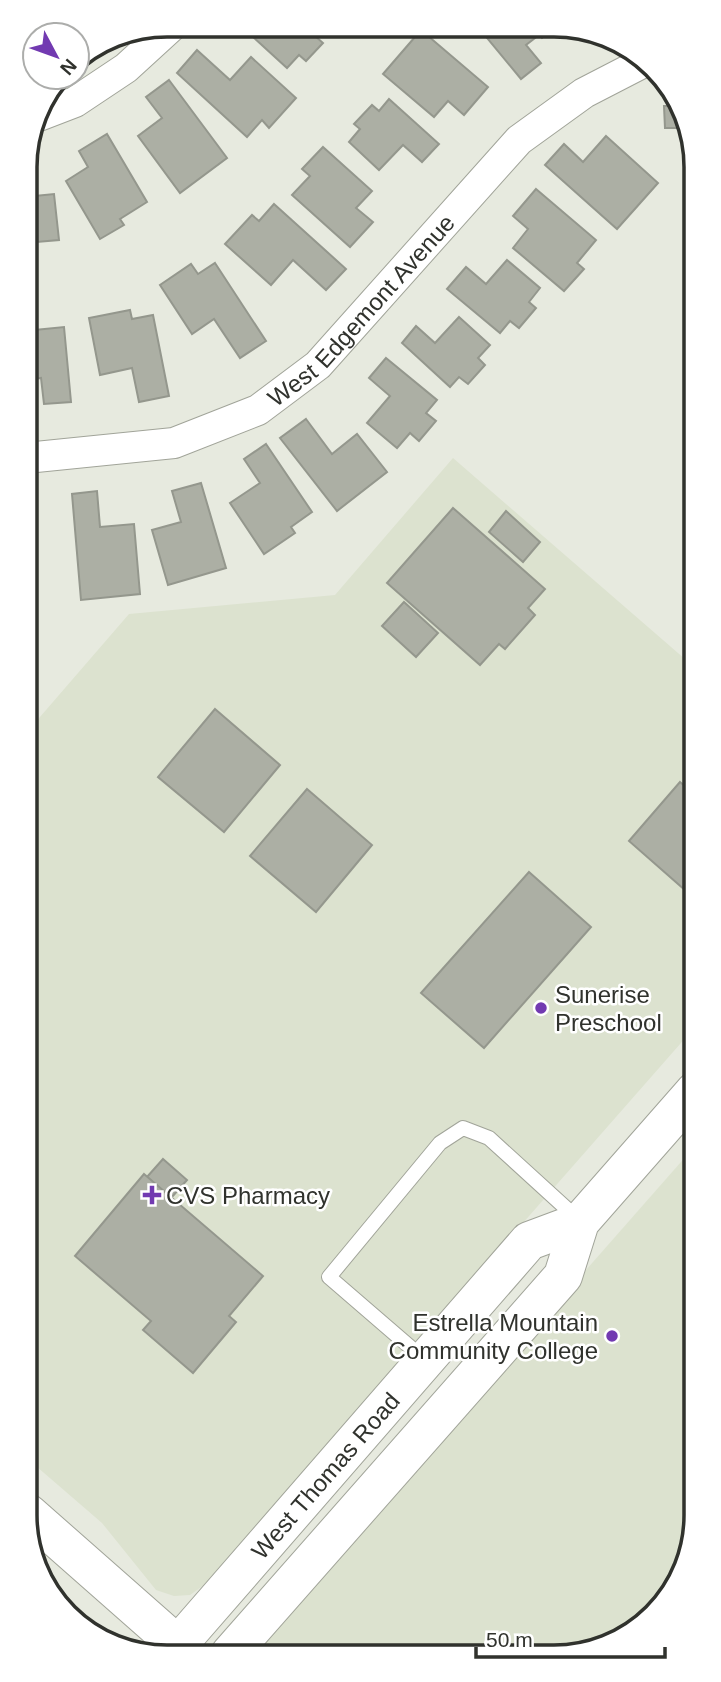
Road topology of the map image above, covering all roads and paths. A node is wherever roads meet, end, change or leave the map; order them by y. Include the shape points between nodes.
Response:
1 (158, 37) edge
2 (636, 66) edge
3 (49, 112) edge
4 (37, 457) edge
5 (684, 1104) edge
6 (580, 1222) junction
7 (425, 1360) junction
8 (37, 1522) edge
9 (171, 1645) edge
10 (183, 1645) edge
11 (238, 1645) edge

1 - 3 street via 115,75 75,102
2 - 4 street, West Edgemont Avenue via 584,93 519,140 318,365 258,410 174,443
5 - 6 main road, West Thomas Road
6 - 7 main road, West Thomas Road via 529,1241
6 - 7 lane via 489,1138 463,1128 440,1143 329,1277
6 - 11 main road, West Thomas Road via 563,1276
7 - 10 main road, West Thomas Road
8 - 9 main road

